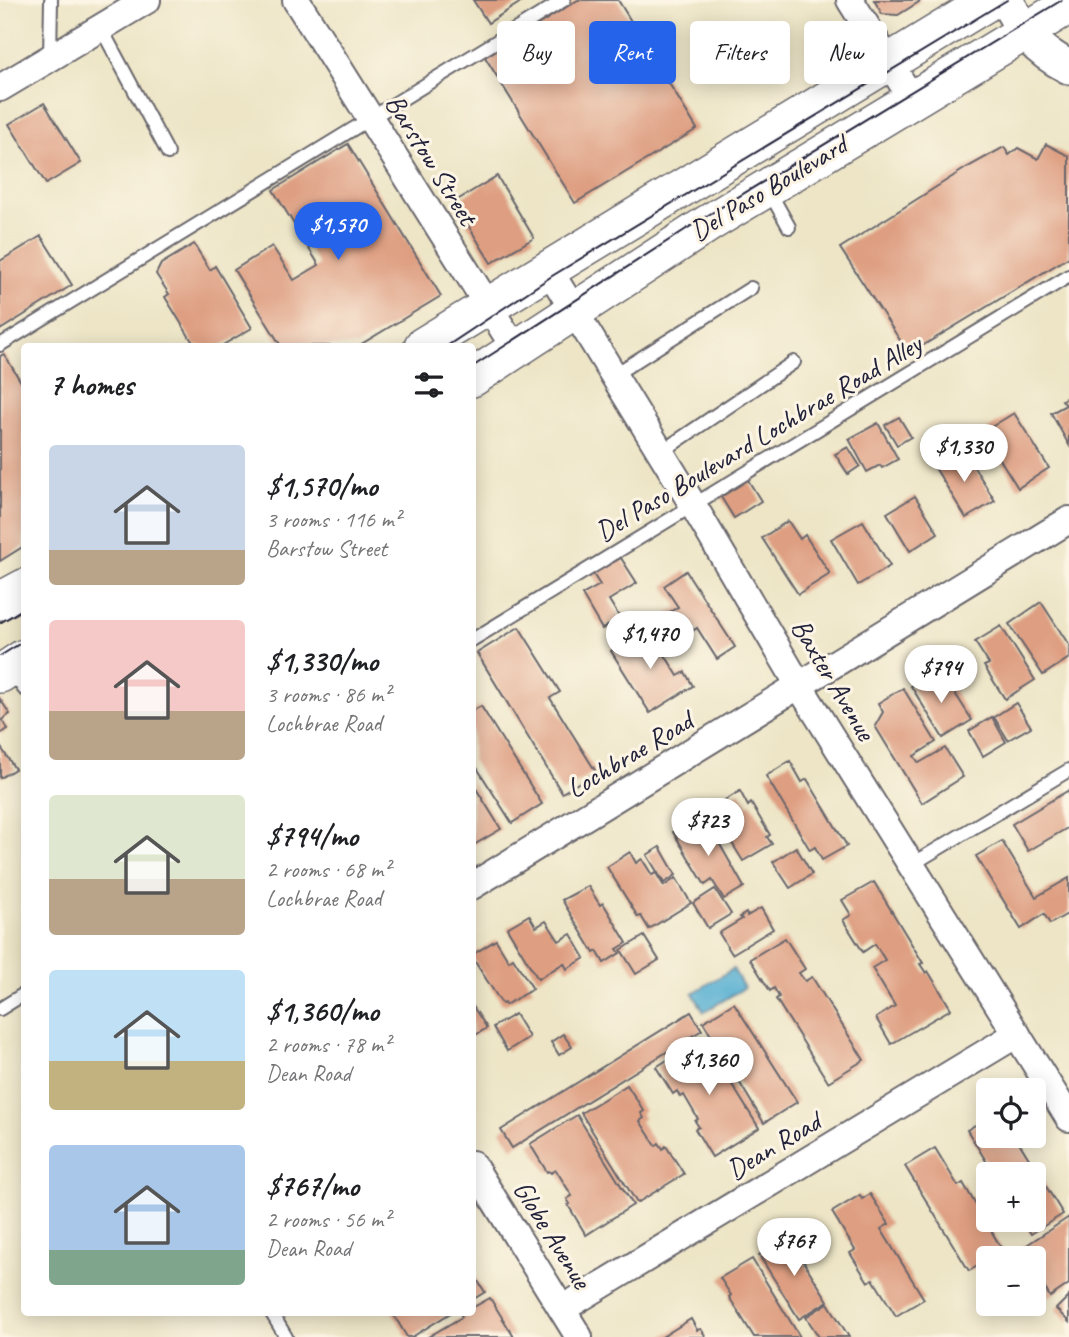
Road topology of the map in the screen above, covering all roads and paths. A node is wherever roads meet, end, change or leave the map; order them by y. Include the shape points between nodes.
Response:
1 (51, 0) edge
2 (147, 0) edge
3 (296, 0) edge
4 (564, 0) edge
5 (850, 0) edge
6 (991, 0) edge
7 (1006, 0) edge
8 (1069, 5) edge
9 (101, 27) junction
10 (1023, 32) junction
11 (51, 58) junction
12 (888, 62) junction
13 (1069, 67) edge
14 (0, 88) edge
15 (912, 99) junction
16 (369, 119) junction
17 (168, 153) dead end
18 (767, 188) junction
19 (789, 227) dead end
20 (549, 270) junction
21 (1069, 276) edge
22 (751, 288) dead end
23 (488, 307) junction
24 (573, 311) junction
25 (428, 343) edge
26 (0, 345) edge
27 (516, 350) junction
28 (794, 362) dead end
29 (476, 375) edge
30 (614, 375) junction
31 (661, 452) junction
32 (694, 505) junction
33 (1069, 520) edge
34 (21, 589) edge
35 (0, 601) edge
36 (476, 638) edge
37 (800, 687) junction
38 (1069, 770) edge
39 (911, 865) junction
40 (476, 884) edge
41 (21, 995) edge
42 (0, 1009) edge
43 (1017, 1034) junction
44 (1069, 1118) edge
45 (476, 1170) edge
46 (562, 1309) junction
47 (273, 1316) edge
48 (286, 1337) edge
49 (579, 1337) edge

1 - 11 lane
2 - 9 street
3 - 16 street, Barstow Street
4 - 16 lane
5 - 12 street
6 - 12 main road, Del Paso Boulevard
7 - 10 street
8 - 10 main road, Del Paso Boulevard
9 - 11 street
9 - 17 lane
10 - 13 street via 1050,57
10 - 15 main road, Del Paso Boulevard
11 - 14 street
12 - 15 street
12 - 20 main road, Del Paso Boulevard
15 - 18 main road, Del Paso Boulevard
16 - 23 street, Barstow Street
16 - 26 lane
18 - 19 lane
18 - 24 main road, Del Paso Boulevard
20 - 23 main road, Del Paso Boulevard
20 - 24 street, Baxter Avenue
21 - 32 lane, Del Paso Boulevard Lochbrae Road Alley
22 - 30 lane
23 - 25 main road, Del Paso Boulevard
23 - 27 street, Barstow Street
24 - 27 main road, Del Paso Boulevard
24 - 30 street, Baxter Avenue
27 - 29 main road, Del Paso Boulevard
28 - 31 lane
30 - 31 street, Baxter Avenue
31 - 32 street, Baxter Avenue
32 - 36 lane, Del Paso Boulevard Lochbrae Road Alley
32 - 37 street, Baxter Avenue
33 - 37 street, Lochbrae Road
34 - 35 main road
37 - 39 street, Baxter Avenue
37 - 40 street, Lochbrae Road
38 - 39 lane
39 - 43 street, Baxter Avenue
41 - 42 lane
43 - 44 street, Baxter Avenue
43 - 46 street, Dean Road
45 - 46 street, Globe Avenue
46 - 49 street, Globe Avenue
47 - 48 lane

